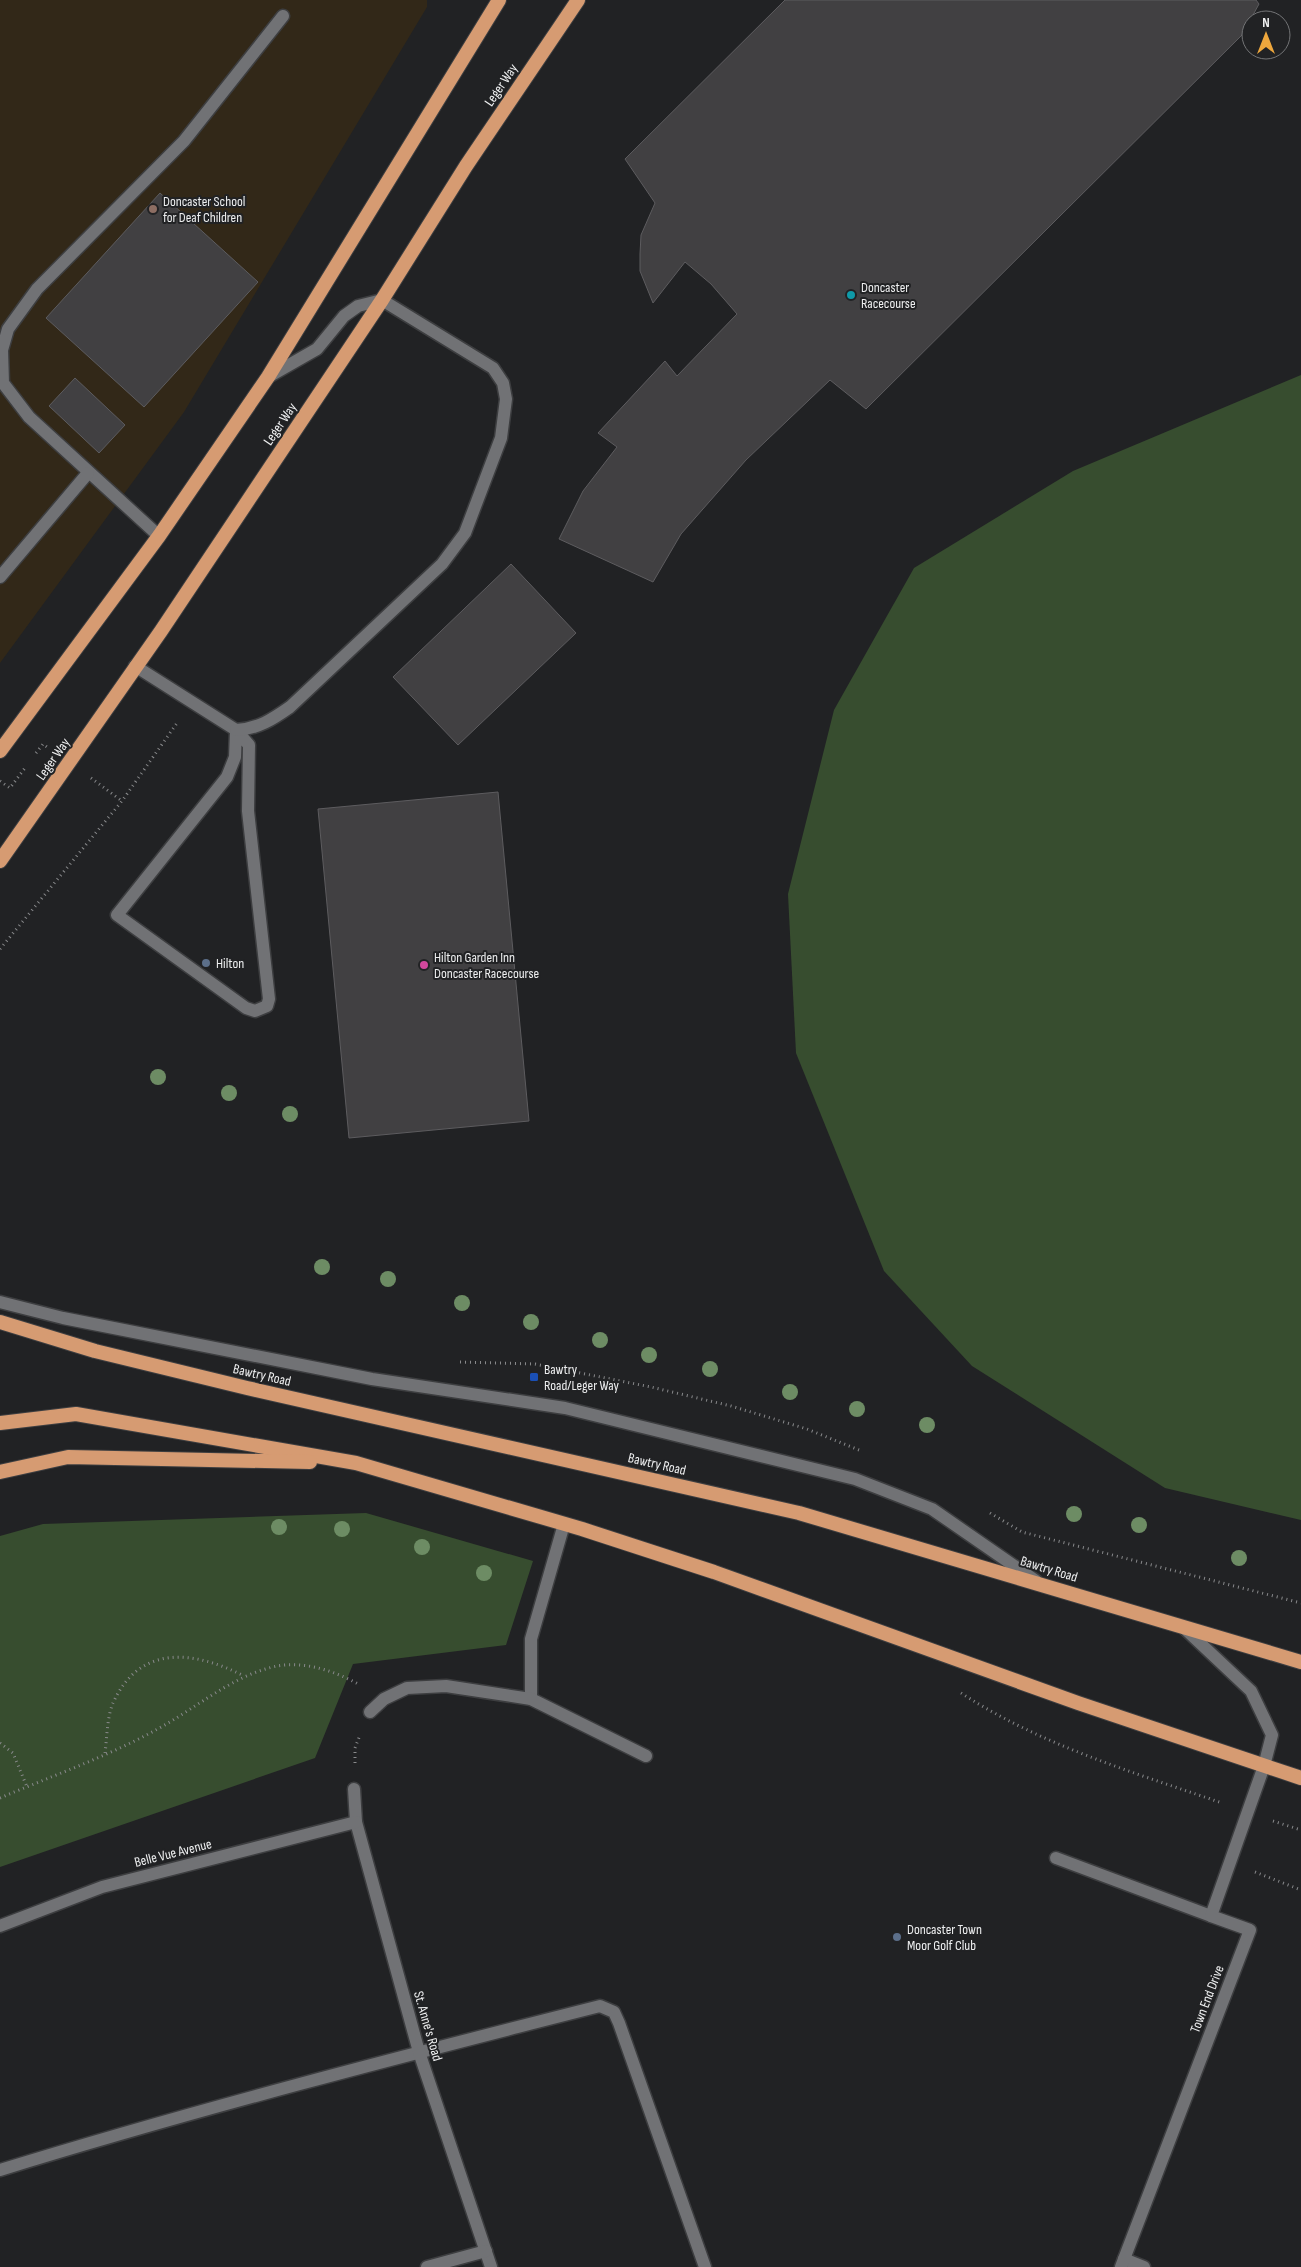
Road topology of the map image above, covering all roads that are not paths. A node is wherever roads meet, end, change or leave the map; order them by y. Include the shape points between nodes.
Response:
1 (499, 0) edge
2 (578, 0) edge
3 (282, 16) dead end
4 (382, 300) junction
5 (1, 350) edge
6 (268, 377) junction
7 (88, 473) junction
8 (160, 536) junction
9 (0, 577) edge
10 (135, 666) junction
11 (236, 730) junction
12 (0, 751) edge
13 (0, 861) edge
14 (0, 1302) edge
15 (0, 1322) edge
16 (0, 1423) edge
17 (356, 1463) junction
18 (0, 1472) edge
19 (564, 1524) junction
20 (1038, 1583) junction
21 (1183, 1627) junction
22 (1301, 1662) edge
23 (531, 1699) junction
24 (370, 1712) road end
25 (646, 1756) dead end
26 (1264, 1766) junction
27 (1301, 1778) edge
28 (354, 1788) road end
29 (356, 1822) junction
30 (1056, 1858) dead end
31 (1211, 1916) junction
32 (0, 1926) edge
33 (419, 2052) junction
34 (0, 2170) edge
35 (486, 2251) junction
36 (1122, 2263) edge
37 (427, 2267) edge
38 (491, 2267) edge
39 (705, 2267) edge
40 (1144, 2267) edge

1 - 6 highway
2 - 4 highway, Leger Way via 466,166
3 - 5 street via 184,141 37,289 8,329
4 - 6 street via 358,306 344,316 316,349
4 - 10 highway, Leger Way
4 - 11 street via 493,368 503,383 506,399 497,448 465,533 442,564 290,707 250,730
5 - 7 street via 3,383 29,417
6 - 8 highway
7 - 8 street
7 - 9 street
8 - 12 highway
10 - 11 street
10 - 13 highway, Leger Way
11 - 11 street via 235,757 227,777 117,915 246,1008 255,1011 266,1006 269,998 248,811 249,745
14 - 20 street via 63,1318 372,1379 566,1408 855,1479 932,1509
15 - 20 highway, Bawtry Road via 95,1351 247,1388 799,1512
16 - 17 highway via 76,1414
17 - 18 highway via 68,1458
17 - 19 highway
19 - 23 street via 531,1639
19 - 26 highway via 714,1572
20 - 21 highway, Bawtry Road
21 - 22 highway, Bawtry Road
21 - 26 street via 1251,1691 1272,1735
23 - 24 street via 446,1686 407,1688 384,1699
23 - 25 street
26 - 27 highway
26 - 31 street
28 - 29 street, St. Anne's Road
29 - 32 street, Belle Vue Avenue via 102,1887
29 - 33 street, St. Anne's Road
30 - 31 street
31 - 36 street, Town End Drive via 1250,1930
33 - 34 street
33 - 35 street, St. Anne's Road
33 - 39 street via 600,2006 614,2012
35 - 37 street
35 - 38 street, St. Anne's Road
36 - 40 street

